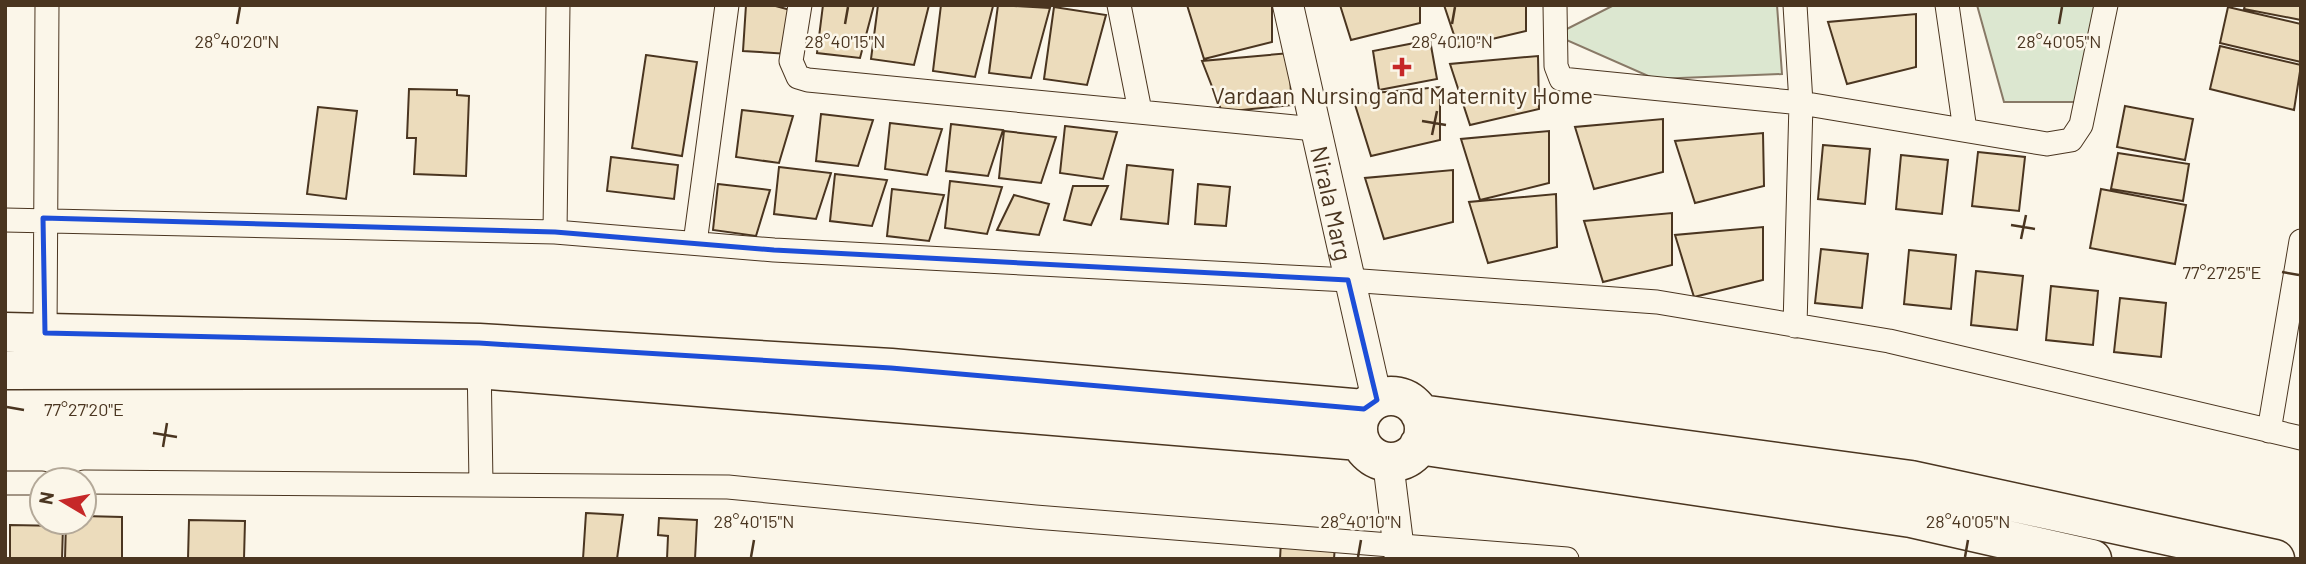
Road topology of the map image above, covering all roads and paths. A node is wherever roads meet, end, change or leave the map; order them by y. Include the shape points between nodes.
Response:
1 (47, 5) edge
2 (558, 5) edge
3 (727, 5) edge
4 (800, 5) edge
5 (1119, 5) edge
6 (1288, 5) edge
7 (1555, 5) edge
8 (1795, 5) edge
9 (1947, 5) edge
10 (2106, 5) edge
11 (1801, 103) junction
12 (1140, 111) junction
13 (1315, 129) junction
14 (1965, 130) junction
15 (43, 218) junction
16 (5, 219) edge
17 (555, 232) junction
18 (2301, 240) edge
19 (695, 243) junction
20 (1348, 279) junction
21 (1795, 326) junction
22 (5, 332) edge
23 (45, 333) junction
24 (479, 356) junction
25 (5, 370) edge
26 (1388, 429) junction
27 (2269, 431) junction
28 (2301, 438) edge
29 (28, 482) edge
30 (98, 482) edge
31 (5, 483) edge
32 (481, 484) junction
33 (1398, 551) edge
34 (1567, 559) edge
35 (2092, 559) edge
36 (2275, 559) edge

1 - 15 street
2 - 17 street
3 - 19 street
4 - 12 street via 791,61 798,77
5 - 12 street
6 - 13 street, Nirala Marg
7 - 11 street via 1556,66 1561,79
8 - 11 street
9 - 14 street
10 - 14 street via 2081,125 2071,140 2047,144
11 - 14 street
11 - 21 street
12 - 13 street
13 - 20 street, Nirala Marg
15 - 16 street
15 - 17 street
15 - 23 street
17 - 19 street
18 - 27 street
19 - 20 street
20 - 21 street via 1657,302
20 - 26 street, Nirala Marg
21 - 27 street via 1888,341
22 - 23 highway
23 - 24 highway
24 - 25 highway
24 - 26 highway via 891,368
24 - 32 street
26 - 33 street, Nirala Marg
26 - 35 highway via 1912,519
26 - 36 highway via 1911,480
27 - 28 street
29 - 31 street
30 - 32 street
32 - 33 street via 728,487
33 - 34 street

